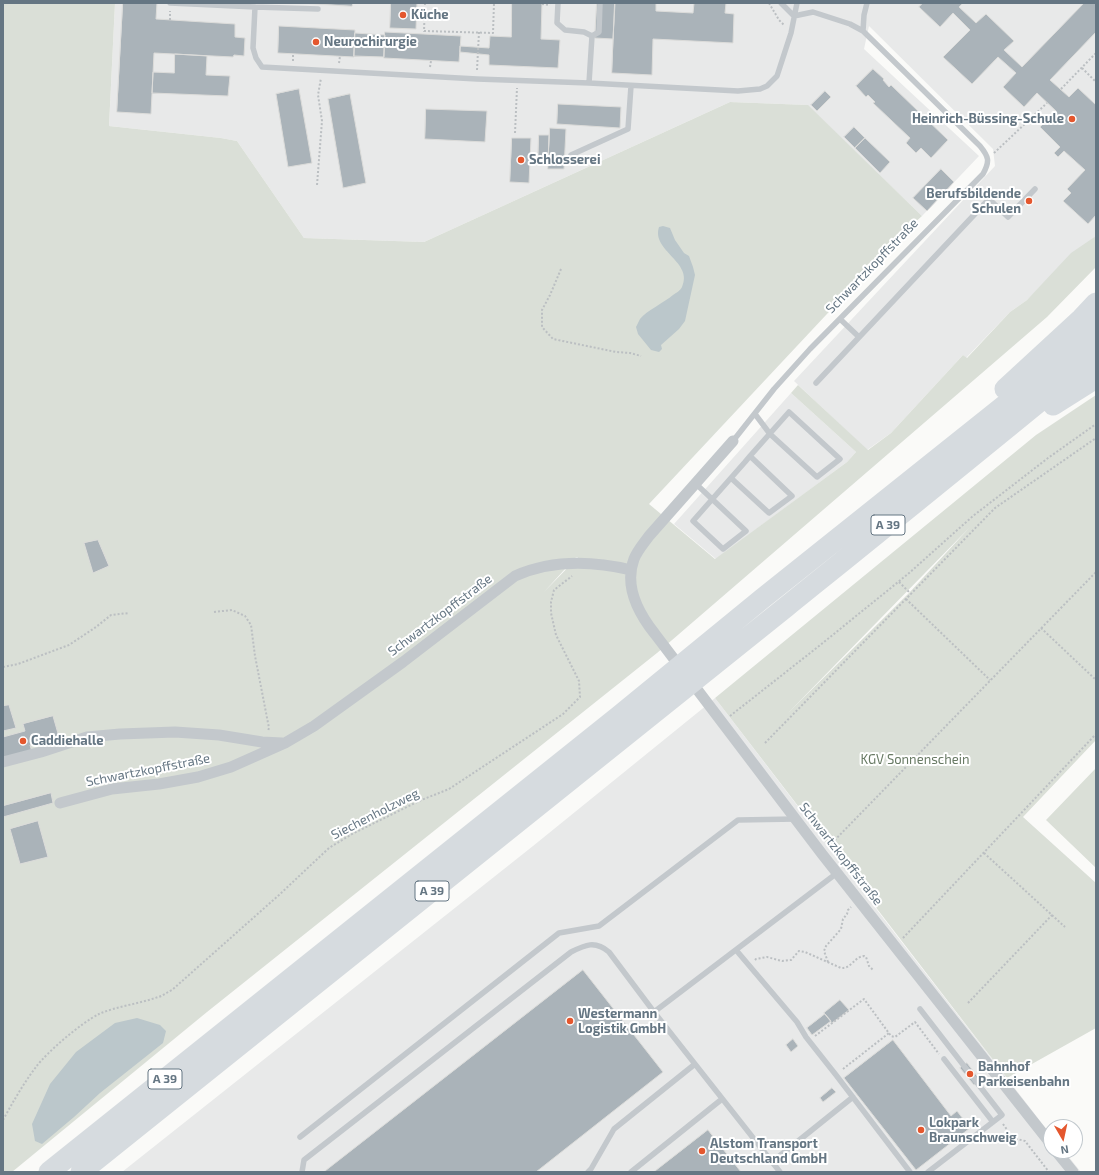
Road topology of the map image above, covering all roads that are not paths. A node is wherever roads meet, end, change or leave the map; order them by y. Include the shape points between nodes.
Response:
1 (170, 3) edge
2 (558, 3) edge
3 (600, 3) edge
4 (781, 3) edge
5 (797, 3) edge
6 (867, 3) edge
7 (255, 7) junction
8 (318, 9) dead end
9 (794, 16) junction
10 (863, 32) junction
11 (592, 36) junction
12 (589, 83) junction
13 (631, 86) junction
14 (571, 154) dead end
15 (1035, 189) dead end
16 (1096, 303) edge
17 (840, 319) junction
18 (1096, 330) edge
19 (860, 337) junction
20 (1096, 355) edge
21 (1096, 378) edge
22 (816, 384) dead end
23 (755, 414) junction
24 (770, 434) junction
25 (994, 440) junction
26 (733, 441) joint
27 (950, 450) junction
28 (750, 456) junction
29 (731, 478) junction
30 (695, 484) junction
31 (712, 500) junction
32 (631, 570) junction
33 (285, 743) junction
34 (3, 762) edge
35 (60, 803) dead end
36 (796, 819) junction
37 (837, 873) junction
38 (736, 950) junction
39 (920, 1010) dead end
40 (654, 1012) junction
41 (944, 1059) road end
42 (695, 1064) junction
43 (854, 1097) junction
44 (722, 1099) junction
45 (993, 1122) junction
46 (1043, 1134) edge
47 (300, 1137) dead end
48 (1062, 1159) edge
49 (772, 1162) junction
50 (49, 1172) edge
51 (81, 1172) edge
52 (302, 1172) edge
53 (588, 1172) edge
54 (631, 1172) edge
55 (780, 1172) edge
56 (910, 1172) edge
57 (928, 1172) edge
58 (1073, 1172) edge

1 - 7 lane
2 - 11 lane via 557,23 565,30 584,32
3 - 11 lane via 599,32
4 - 9 lane
5 - 9 lane
6 - 10 lane
7 - 8 lane
7 - 12 lane via 253,48 262,67
9 - 10 lane via 813,12 850,24
9 - 13 lane via 777,76 767,86 738,91
10 - 17 lane, Schwartzkopffstraße via 980,146 988,158 983,174
11 - 12 lane
12 - 13 lane
13 - 14 lane via 628,129
15 - 19 lane via 1008,218 989,199
16 - 27 highway via 985,407
17 - 19 lane
17 - 23 lane, Schwartzkopffstraße via 774,389
18 - 27 highway, A 39
19 - 22 lane
20 - 25 highway, A 39
21 - 25 highway
23 - 24 lane
23 - 26 lane, Schwartzkopffstraße
24 - 24 lane via 789,412 840,459 817,477
24 - 28 lane
25 - 51 highway, A 39
26 - 30 street, Schwartzkopffstraße
27 - 50 highway, A 39
28 - 29 lane
28 - 29 lane via 792,496 769,513
29 - 31 lane
30 - 31 lane
30 - 32 street, Schwartzkopffstraße via 646,540 634,559
31 - 31 lane via 746,531 723,549 693,521
32 - 33 street, Schwartzkopffstraße via 601,564 564,564 528,570 515,576 403,662 320,722
32 - 36 street, Schwartzkopffstraße via 632,591 640,614
33 - 34 street, Schwartzkopffstraße via 175,732 120,734 87,737
33 - 35 street, Schwartzkopffstraße via 231,767 198,777 112,789
36 - 37 street, Schwartzkopffstraße
36 - 47 lane via 738,820 599,926 559,933
37 - 38 lane
37 - 46 street, Schwartzkopffstraße
38 - 40 lane
38 - 43 lane via 797,1022
39 - 45 lane via 1002,1115
40 - 42 lane
40 - 52 lane via 603,946 582,946 570,952 304,1160
41 - 45 lane
42 - 44 lane
42 - 53 lane via 614,1129
43 - 49 lane
43 - 56 lane
44 - 49 lane
44 - 54 lane
45 - 57 lane
48 - 58 street
49 - 55 lane

